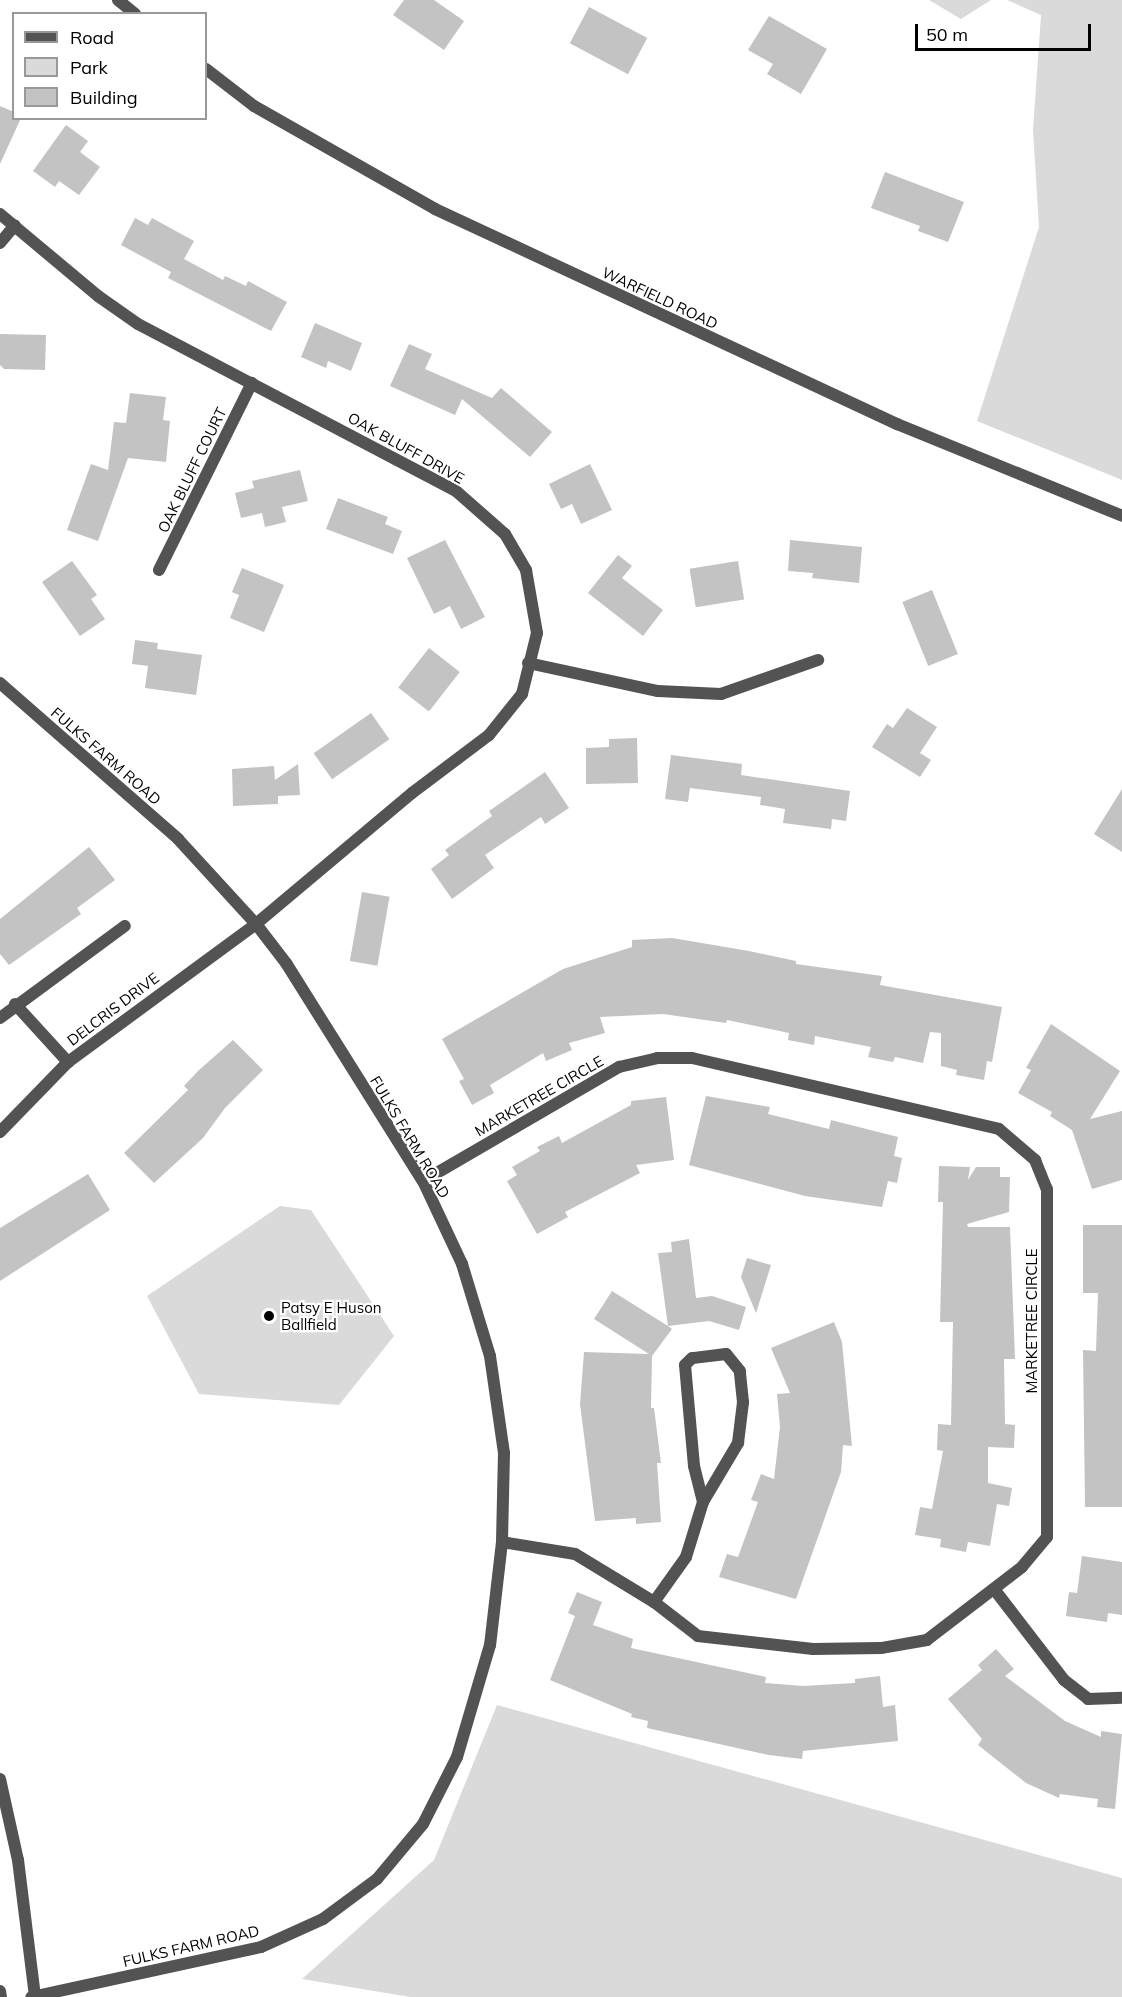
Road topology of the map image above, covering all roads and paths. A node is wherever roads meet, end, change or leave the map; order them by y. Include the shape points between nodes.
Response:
1 (118, 0) edge
2 (133, 12) edge
3 (207, 70) edge
4 (0, 214) edge
5 (15, 225) junction
6 (0, 243) edge
7 (252, 383) junction
8 (1122, 516) edge
9 (159, 570) dead end
10 (818, 660) dead end
11 (528, 663) junction
12 (0, 683) edge
13 (256, 924) junction
14 (125, 926) dead end
15 (15, 1004) junction
16 (0, 1018) edge
17 (68, 1062) junction
18 (0, 1132) edge
19 (423, 1181) junction
20 (703, 1502) junction
21 (502, 1542) junction
22 (994, 1589) junction
23 (654, 1602) junction
24 (1122, 1698) edge
25 (0, 1779) edge
26 (0, 1991) edge
27 (1, 1997) edge
28 (34, 1997) edge

1 - 2 street
3 - 8 street, WARFIELD ROAD via 254,106 435,209 897,424
4 - 5 street, OAK BLUFF DRIVE
5 - 6 street
5 - 7 street, OAK BLUFF DRIVE via 98,296 138,324
7 - 9 street, OAK BLUFF COURT
7 - 11 street, OAK BLUFF DRIVE via 456,491 504,534 526,570 537,633
10 - 11 street via 721,694 658,691
11 - 13 street, OAK BLUFF DRIVE via 522,694 489,735 412,793
12 - 13 street, FULKS FARM ROAD via 178,839
13 - 17 street, DELCRIS DRIVE
13 - 19 street, FULKS FARM ROAD via 286,963
14 - 15 street
15 - 16 street
15 - 17 street
17 - 18 street, DELCRIS DRIVE
19 - 21 street, FULKS FARM ROAD via 462,1264 490,1356 504,1453
19 - 22 street, MARKETREE CIRCLE via 619,1067 657,1058 692,1058 999,1129 1035,1160 1047,1189 1047,1537 1022,1567
20 - 20 street via 731,1460 742,1424 740,1371 726,1354 692,1358 685,1365 694,1466
20 - 23 street via 686,1557
21 - 23 street, MARKETREE CIRCLE via 575,1554
21 - 28 street, FULKS FARM ROAD via 490,1645 457,1757 423,1824 377,1879 323,1919 261,1947
22 - 23 street, MARKETREE CIRCLE via 927,1640 881,1648 813,1649 698,1636
22 - 24 street via 1064,1680 1088,1699
25 - 28 street via 18,1860
26 - 27 street

